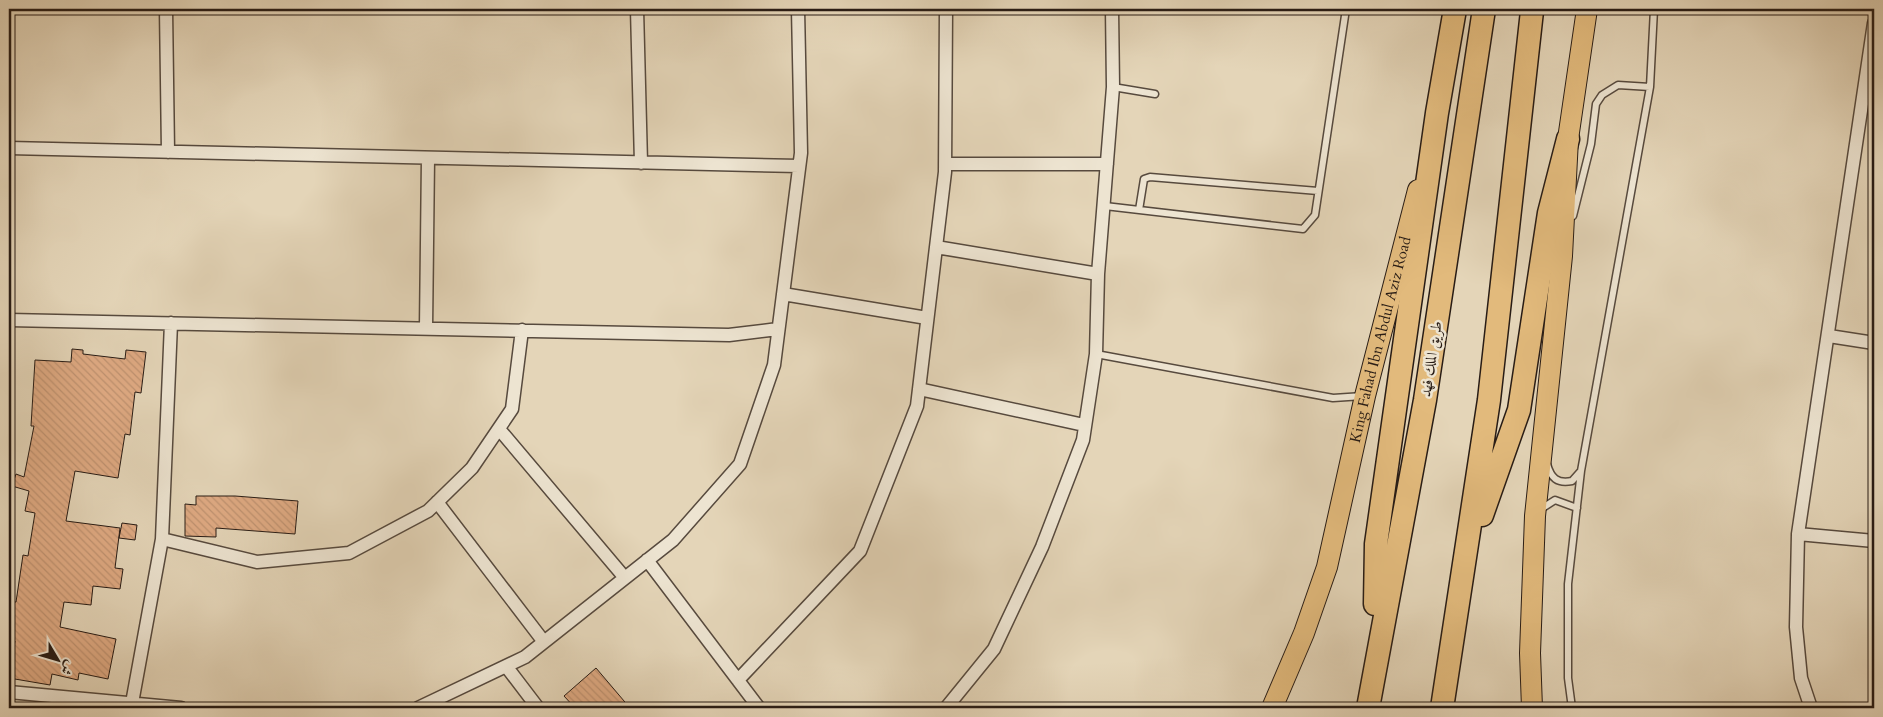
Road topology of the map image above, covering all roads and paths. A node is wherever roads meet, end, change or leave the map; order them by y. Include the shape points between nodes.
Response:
1 (166, 9) edge
2 (637, 9) edge
3 (798, 9) edge
4 (946, 9) edge
5 (1112, 9) edge
6 (1346, 9) edge
7 (1455, 9) edge
8 (1484, 9) edge
9 (1576, 9) edge
10 (1588, 9) edge
11 (1596, 9) edge
12 (1654, 9) edge
13 (1532, 11) dead end
14 (1874, 23) edge
15 (1577, 77) junction
16 (1113, 87) junction
17 (1650, 87) junction
18 (1156, 94) dead end
19 (1437, 113) junction
20 (1569, 131) junction
21 (9, 148) edge
22 (168, 152) junction
23 (428, 158) junction
24 (641, 163) junction
25 (945, 164) junction
26 (1107, 164) junction
27 (799, 166) junction
28 (1318, 192) junction
29 (1104, 206) junction
30 (1139, 210) junction
31 (936, 246) junction
32 (1562, 256) junction
33 (1098, 274) junction
34 (783, 294) junction
35 (927, 318) junction
36 (9, 320) edge
37 (171, 323) junction
38 (426, 328) junction
39 (778, 329) junction
40 (522, 330) junction
41 (1830, 336) junction
42 (1874, 343) edge
43 (1096, 354) junction
44 (919, 389) junction
45 (1365, 396) junction
46 (1084, 425) junction
47 (498, 429) junction
48 (1543, 451) junction
49 (1581, 471) junction
50 (437, 502) junction
51 (1577, 508) junction
52 (1535, 516) junction
53 (1798, 534) junction
54 (162, 539) junction
55 (1874, 541) edge
56 (648, 560) junction
57 (1464, 568) junction
58 (625, 578) junction
59 (544, 642) junction
60 (1374, 664) junction
61 (506, 666) junction
62 (738, 680) junction
63 (9, 692) edge
64 (132, 702) junction
65 (67, 703) edge
66 (181, 708) edge
67 (418, 708) edge
68 (538, 708) edge
69 (759, 708) edge
70 (946, 708) edge
71 (1272, 708) edge
72 (1363, 708) edge
73 (1368, 708) edge
74 (1442, 708) edge
75 (1532, 708) edge
76 (1572, 708) edge
77 (1811, 708) edge

1 - 22 street
2 - 24 street
3 - 27 street
4 - 25 street
5 - 16 street
6 - 28 lane
7 - 19 highway
8 - 60 highway, طريق الملك فهد via 1425,400
9 - 20 main road via 1567,75
10 - 15 main road
11 - 15 main road
12 - 17 lane
13 - 57 highway via 1489,400
14 - 41 street
15 - 20 main road
16 - 18 lane
16 - 26 street
17 - 32 lane via 1618,84 1602,95 1596,104 1591,144
17 - 49 lane
19 - 45 main road, King Fahad Ibn Abdul Aziz Road
19 - 60 highway via 1376,544
20 - 32 main road
20 - 57 highway via 1549,213 1518,410
21 - 22 street
22 - 23 street
23 - 24 street
23 - 38 street
24 - 27 street
25 - 26 street
25 - 31 street
26 - 29 street
27 - 34 street
28 - 30 lane via 1150,177 1144,179
28 - 30 lane via 1315,215 1303,229
29 - 30 lane
29 - 33 street
31 - 33 street
31 - 35 street
32 - 48 main road
33 - 43 street
34 - 35 street
34 - 39 street
35 - 44 street
36 - 37 street
37 - 38 street
37 - 54 street
38 - 40 street
39 - 40 street via 729,334
39 - 56 street via 774,365 740,464 673,540
40 - 47 street via 512,409
41 - 42 street
41 - 53 street
43 - 45 lane via 1333,398
43 - 46 street
44 - 46 street
44 - 62 street via 917,406 860,551
45 - 71 main road, King Fahad Ibn Abdul Aziz Road via 1327,567 1304,633
46 - 70 street via 1083,440 1042,547 994,649
47 - 50 street via 472,468
47 - 58 street
48 - 49 lane via 1551,476 1558,481 1572,481
48 - 52 main road
49 - 51 lane
50 - 54 street via 428,511 349,553 257,562
50 - 59 street
51 - 52 lane via 1555,500
51 - 76 lane via 1568,594 1568,678
52 - 75 main road via 1530,653
53 - 55 street
53 - 77 street via 1796,627 1801,678
54 - 64 street
56 - 58 street
56 - 62 street
57 - 74 highway
58 - 59 street
59 - 61 street via 525,657
60 - 72 highway
60 - 73 highway, طريق الملك فهد
61 - 67 street
61 - 68 street
62 - 69 street
63 - 65 street
64 - 65 street
64 - 66 street

